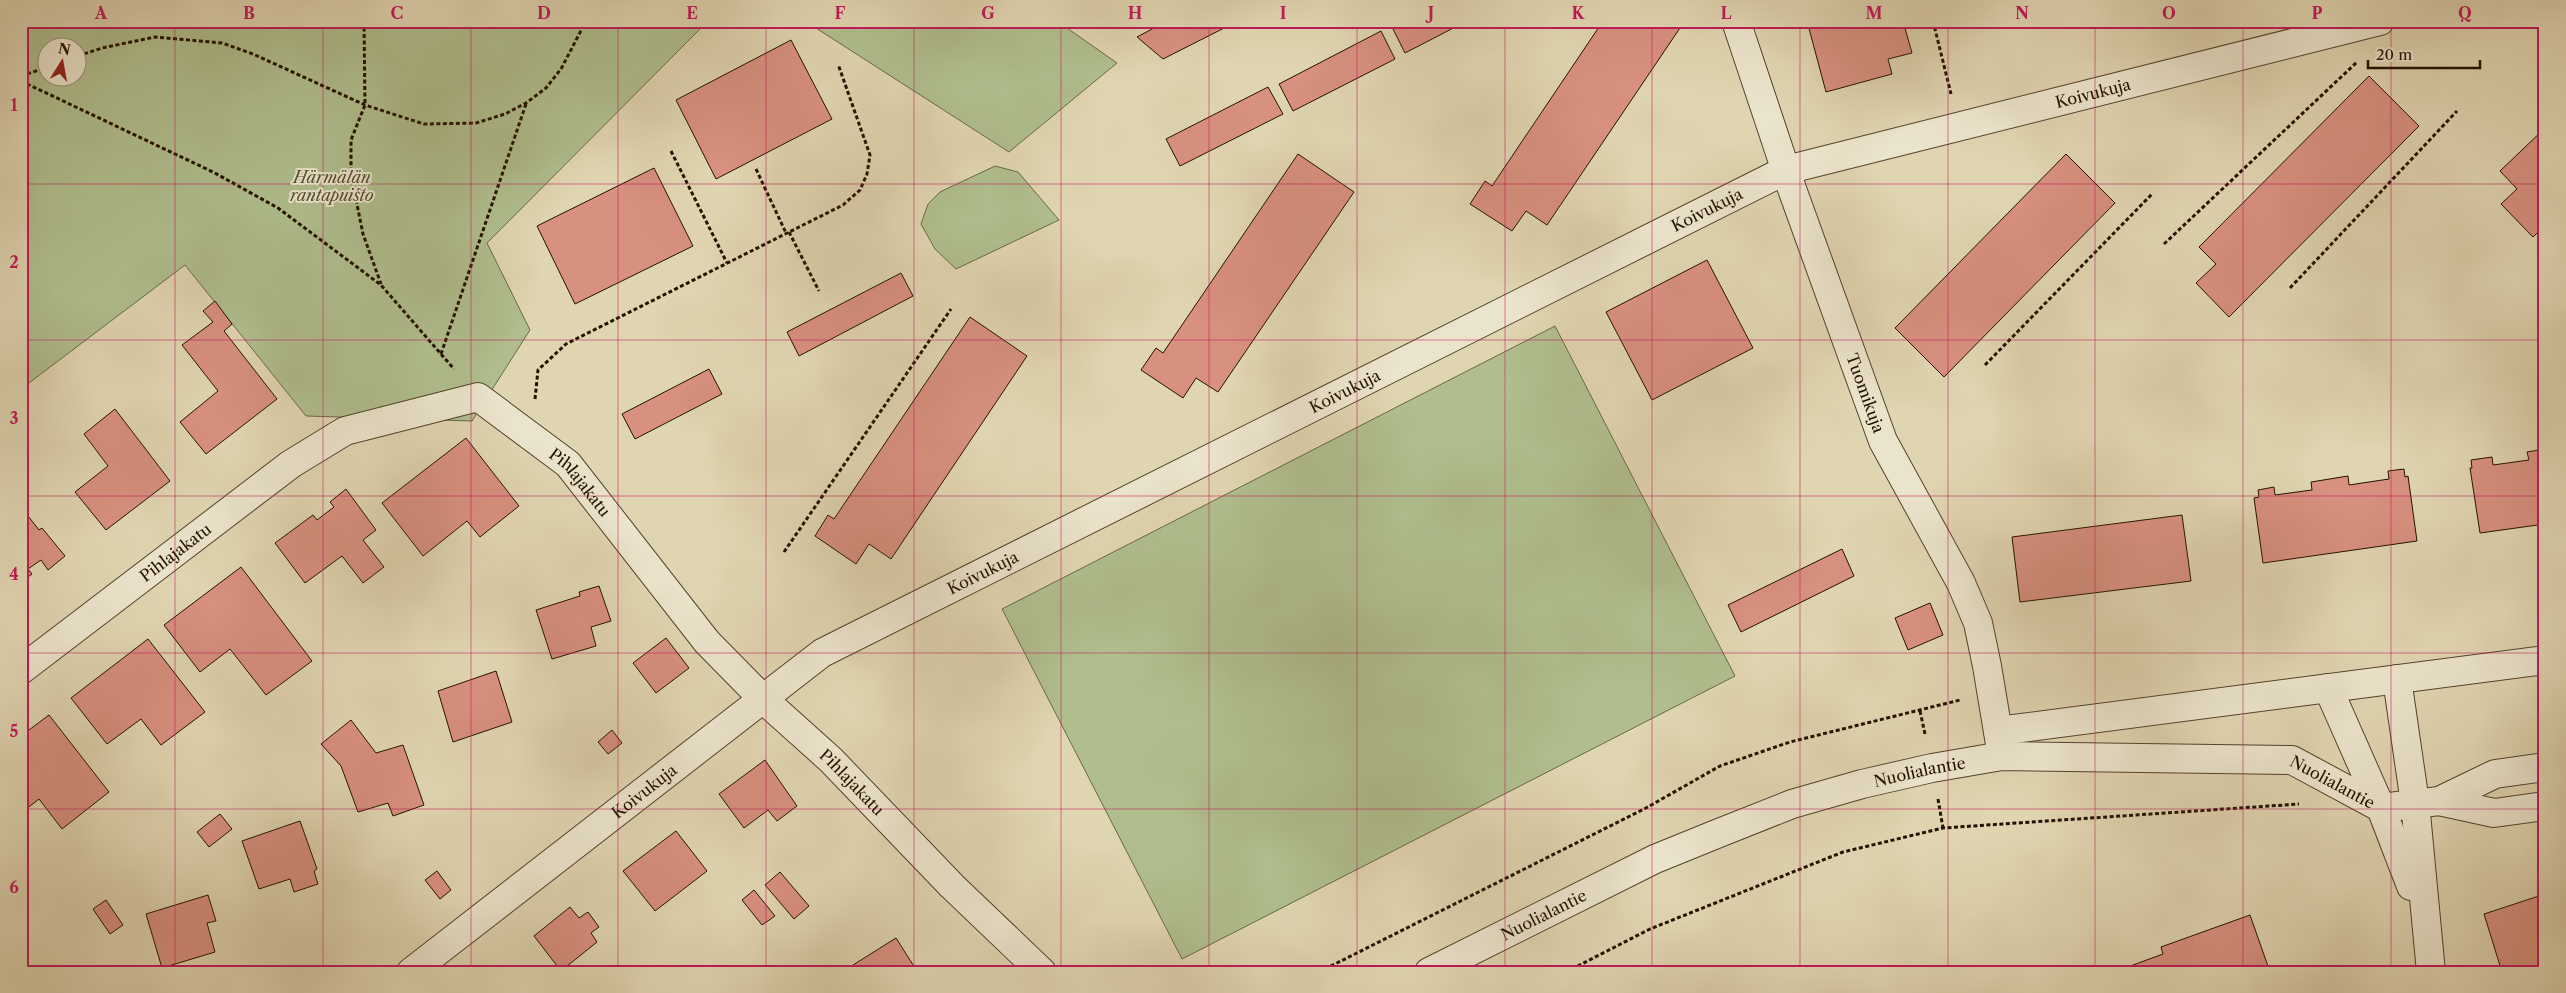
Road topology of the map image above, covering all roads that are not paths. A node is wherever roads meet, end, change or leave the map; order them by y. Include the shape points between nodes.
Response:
1 (1736, 21) edge
2 (2380, 21) edge
3 (1786, 170) junction
4 (2545, 660) edge
5 (21, 670) edge
6 (2397, 679) junction
7 (2328, 688) junction
8 (763, 698) junction
9 (2000, 744) junction
10 (2545, 767) edge
11 (2427, 802) junction
12 (2545, 806) edge
13 (2381, 808) junction
14 (2427, 932) junction
15 (411, 972) edge
16 (1042, 972) edge
17 (1429, 972) edge
18 (2431, 972) edge

1 - 3 street, Tuomikuja
2 - 3 street, Koivukuja
3 - 8 street, Koivukuja via 822,653
3 - 9 street, Tuomikuja via 1883,441 1961,583 1978,623
4 - 6 street
5 - 8 street, Pihlajakatu via 291,464 345,431 478,397 568,464 707,642
6 - 7 street
6 - 11 street
7 - 9 street
7 - 13 street
8 - 15 street, Koivukuja
8 - 16 street, Pihlajakatu via 831,760 952,886
9 - 13 street, Nuolialantie via 2292,760
9 - 17 street, Nuolialantie via 1792,804 1655,859
10 - 11 street, Nuolialantie via 2495,774
11 - 12 street, Nuolialantie via 2494,813
11 - 13 street, Nuolialantie
11 - 14 street
13 - 14 street
14 - 18 street

